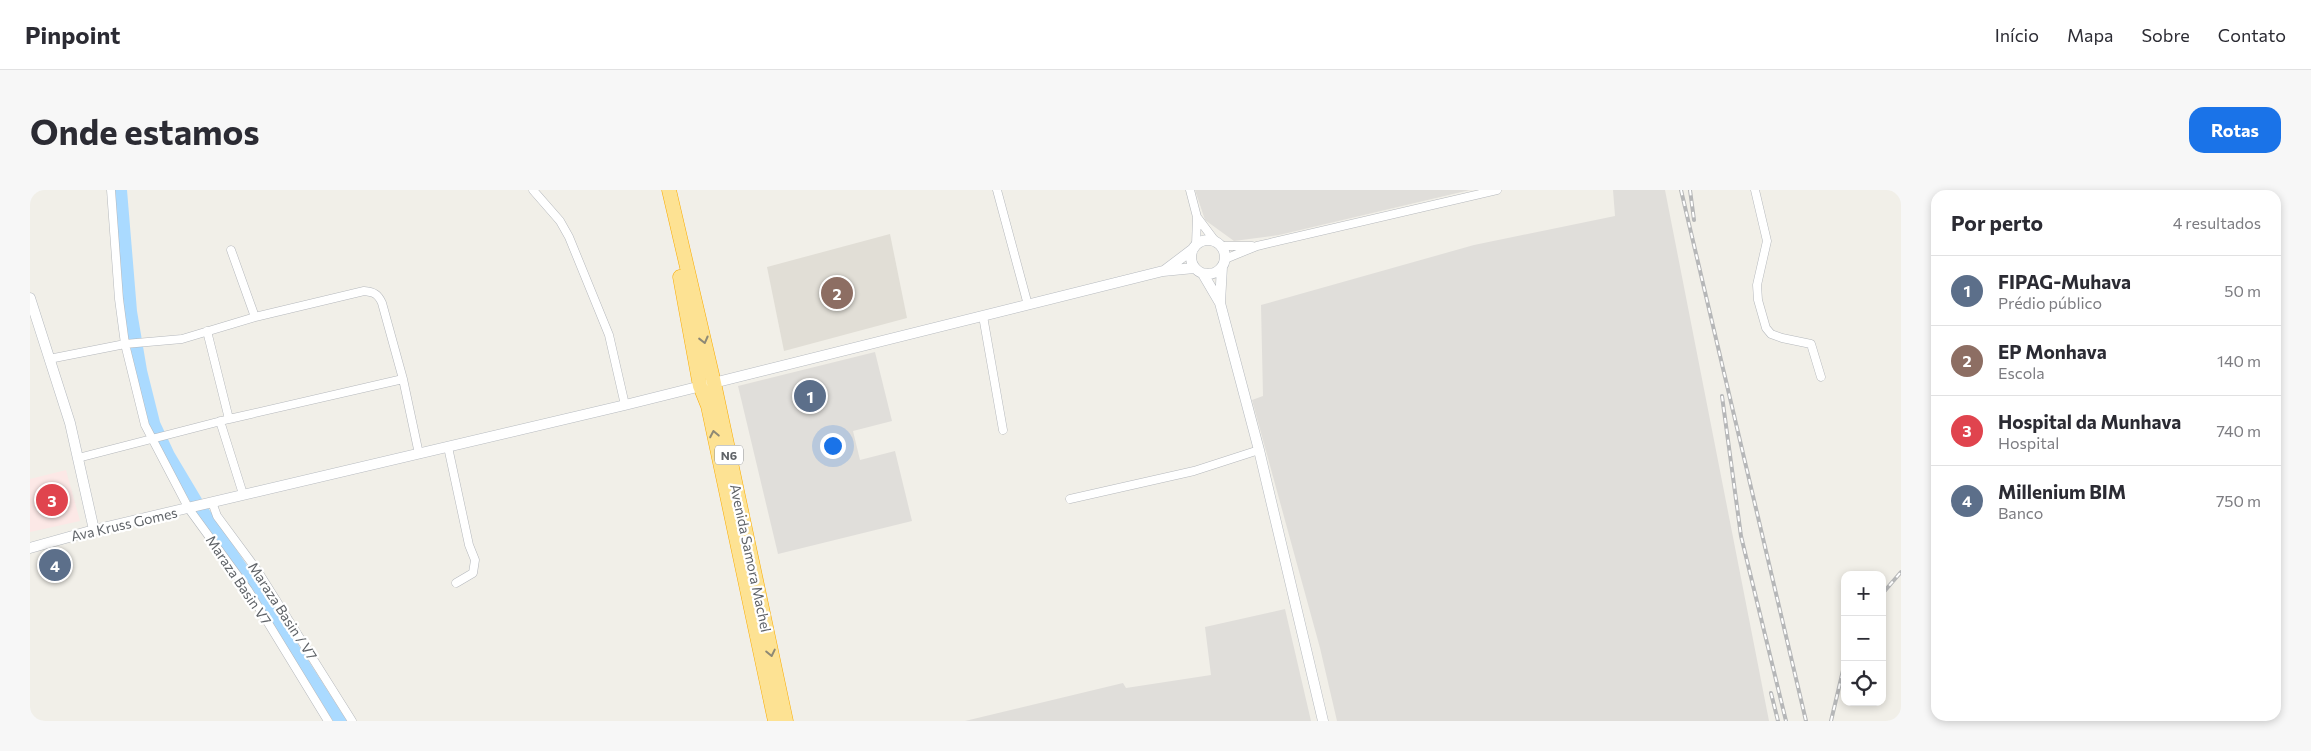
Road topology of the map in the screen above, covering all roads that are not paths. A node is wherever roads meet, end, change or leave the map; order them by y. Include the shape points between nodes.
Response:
1 (112, 190) edge
2 (534, 190) edge
3 (661, 190) edge
4 (669, 190) edge
5 (997, 190) edge
6 (1190, 190) edge
7 (1498, 190) edge
8 (1755, 190) edge
9 (1197, 218) junction
10 (1218, 244) junction
11 (1257, 246) junction
12 (1194, 247) junction
13 (231, 250) dead end
14 (1224, 263) junction
15 (1163, 271) junction
16 (1199, 271) junction
17 (30, 298) edge
18 (1220, 303) junction
19 (1028, 305) junction
20 (983, 316) junction
21 (255, 317) junction
22 (207, 332) junction
23 (125, 344) junction
24 (49, 359) junction
25 (1822, 377) dead end
26 (403, 379) junction
27 (714, 383) junction
28 (700, 386) junction
29 (625, 405) junction
30 (229, 419) junction
31 (220, 421) junction
32 (1003, 430) dead end
33 (151, 439) junction
34 (448, 447) junction
35 (1258, 450) junction
36 (419, 454) junction
37 (78, 458) junction
38 (243, 494) junction
39 (1070, 499) dead end
40 (212, 502) junction
41 (190, 509) junction
42 (94, 530) junction
43 (30, 548) edge
44 (456, 583) dead end
45 (328, 721) edge
46 (352, 721) edge
47 (775, 721) edge
48 (786, 721) edge
49 (1323, 721) edge

1 - 23 street, Maraza Basin V7
2 - 29 street via 569,237 609,335
3 - 28 highway, Avenida Samora Machel / N6
4 -> 27 highway, Avenida Samora Machel / N6
5 - 19 street
6 - 9 street
7 - 11 street
8 - 25 street via 1767,240 1757,285 1766,328 1782,338 1811,344
9 - 10 street
9 - 12 street
10 - 11 street
10 - 12 main road via 1205,240
10 - 14 main road
11 - 14 street
12 - 15 main road
12 - 16 main road via 1190,257
13 - 21 street
14 - 16 main road via 1214,274
14 - 18 main road
15 - 16 main road
15 - 19 main road, Ava Kruss Gomes
16 - 18 main road
17 - 24 main road
18 - 35 main road
19 - 20 main road, Ava Kruss Gomes
20 - 27 main road, Ava Kruss Gomes
20 - 32 street
21 - 22 street
21 - 26 street via 364,291 372,292 382,303
22 - 23 street via 182,339
22 - 30 street
23 - 24 street
23 - 33 street, Maraza Basin V7
24 - 37 main road
26 - 30 street
26 - 36 street
27 - 28 main road, Ava Kruss Gomes
27 -> 48 highway, Avenida Samora Machel / N6
28 - 29 main road, Ava Kruss Gomes
47 -> 28 highway, Avenida Samora Machel / N6 via 708,406
29 - 34 main road, Ava Kruss Gomes
30 - 31 street
31 - 33 street
31 - 38 street
33 - 37 street
33 - 41 street, Maraza Basin V7
34 - 36 main road, Ava Kruss Gomes
34 - 44 street via 468,545 475,560 473,573
35 - 39 street via 1194,471
35 - 49 main road
36 - 38 main road, Ava Kruss Gomes
37 - 42 main road
38 - 40 main road, Ava Kruss Gomes
40 - 41 main road, Ava Kruss Gomes
40 - 46 street, Maraza Basin / V7 via 217,516 258,570
41 - 42 main road, Ava Kruss Gomes
41 - 45 street, Maraza Basin V7 via 248,590
42 - 43 main road, Ava Kruss Gomes

